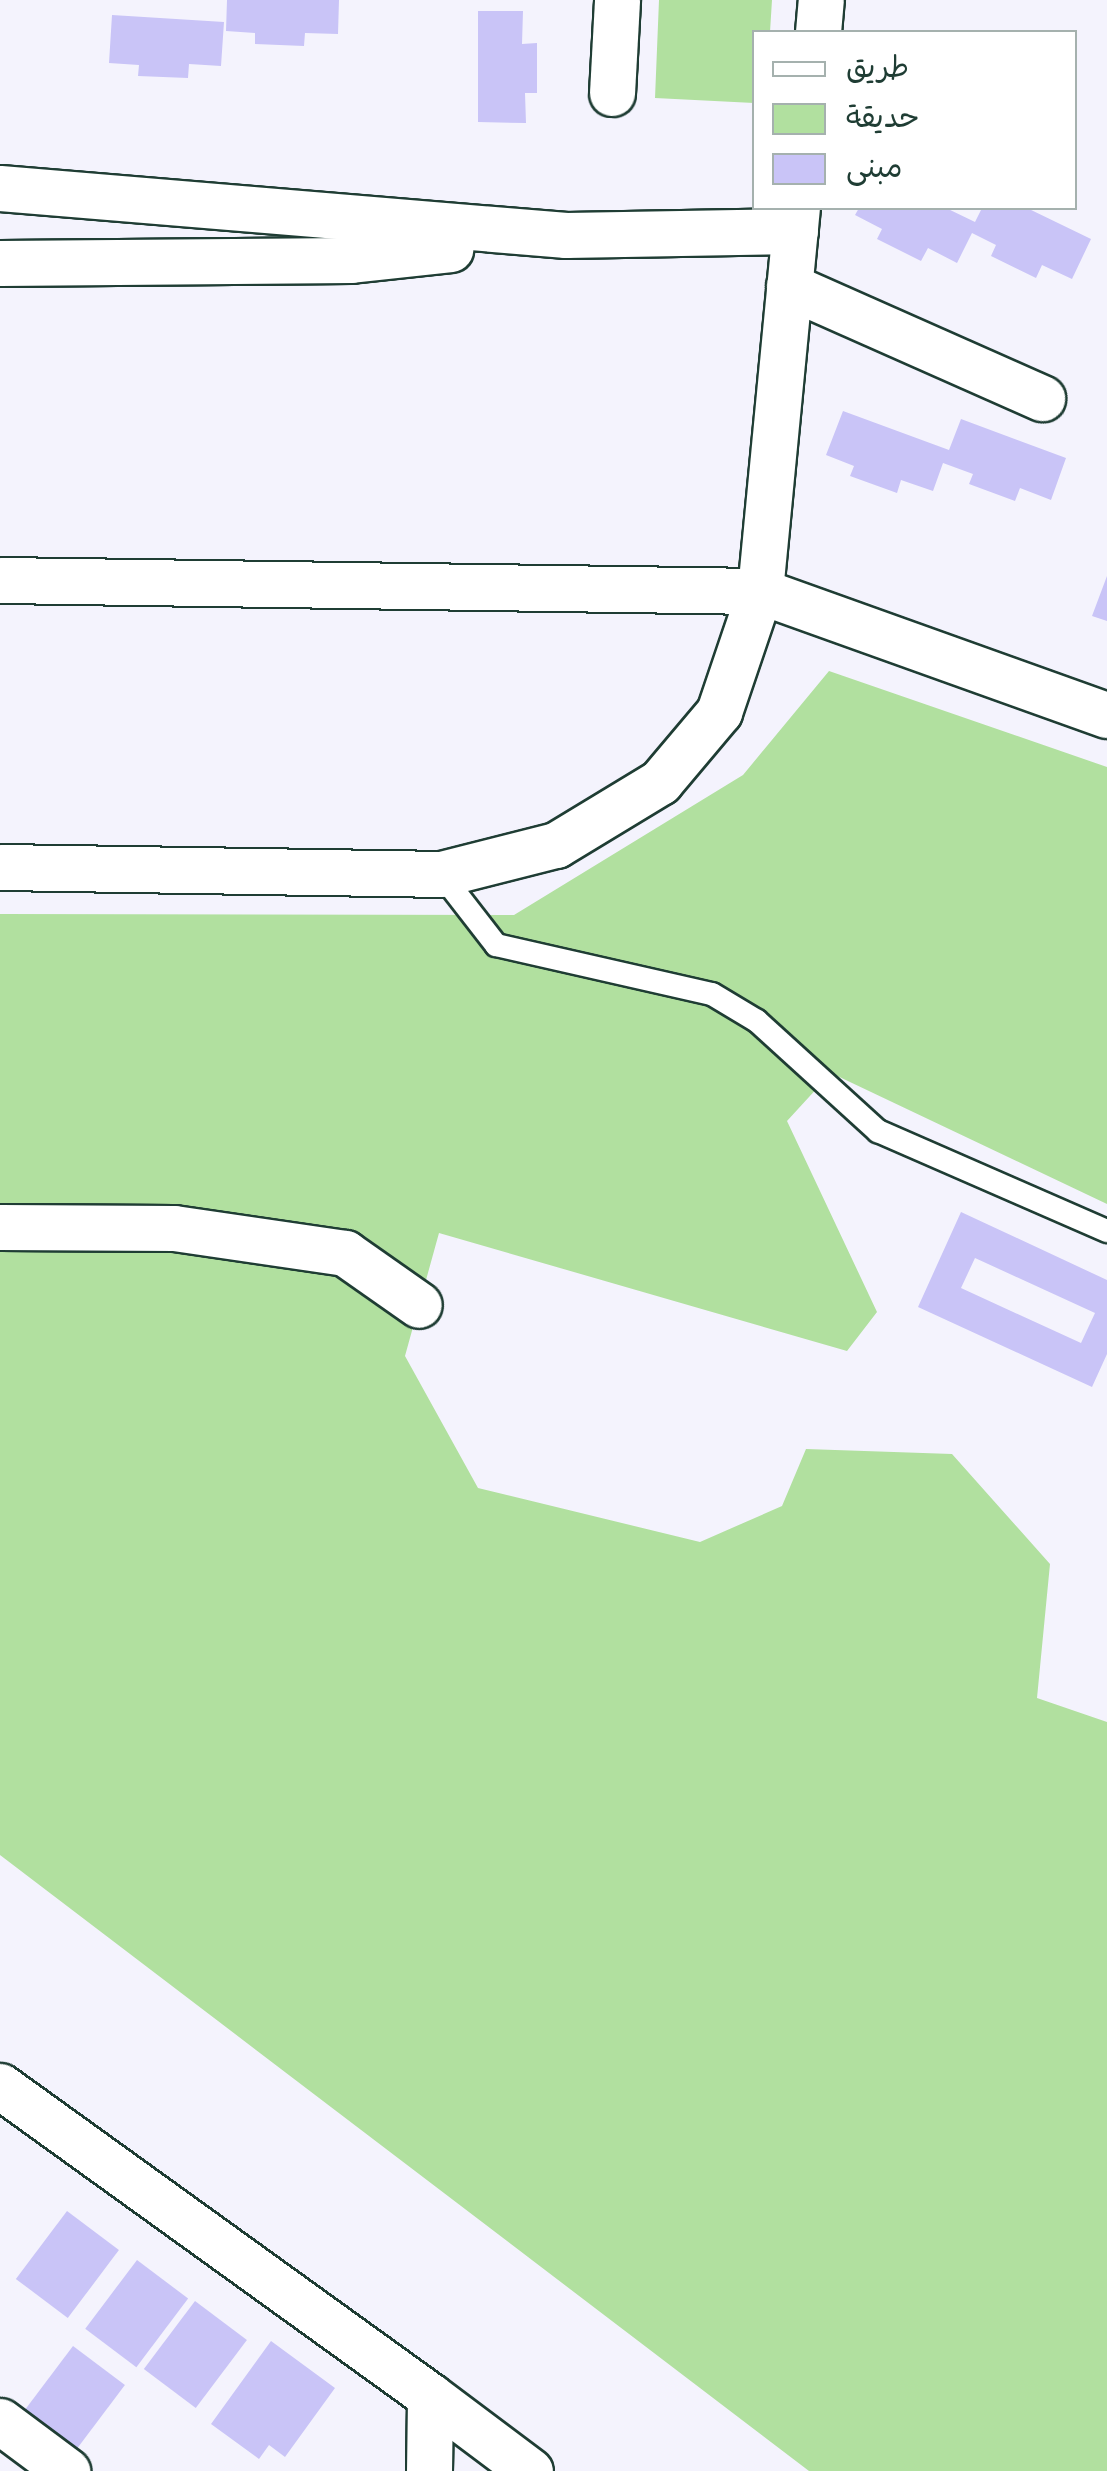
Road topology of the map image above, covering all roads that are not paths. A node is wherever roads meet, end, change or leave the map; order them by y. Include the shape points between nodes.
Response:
1 (617, 0) edge
2 (822, 0) edge
3 (818, 30) edge
4 (612, 93) dead end
5 (0, 188) edge
6 (796, 219) edge
7 (566, 235) junction
8 (0, 263) edge
9 (790, 286) junction
10 (1042, 398) dead end
11 (0, 580) edge
12 (760, 591) junction
13 (1107, 715) edge
14 (0, 866) edge
15 (442, 874) junction
16 (0, 1227) edge
17 (1107, 1231) edge
18 (419, 1304) dead end
19 (0, 2086) edge
20 (430, 2396) junction
21 (0, 2421) edge
22 (67, 2471) edge
23 (429, 2471) edge
24 (530, 2471) edge

1 - 4 street
2 - 3 street
5 - 7 street
6 - 7 street
6 - 9 street
7 - 8 street via 350,260
9 - 10 street
9 - 12 street
11 - 12 street
12 - 13 street
12 - 15 street via 719,712 660,782 556,845
14 - 15 street
15 - 17 lane via 496,945 712,994 757,1020 878,1131
16 - 18 street via 174,1228 344,1253
19 - 20 street
20 - 23 street
20 - 24 street
21 - 22 street

